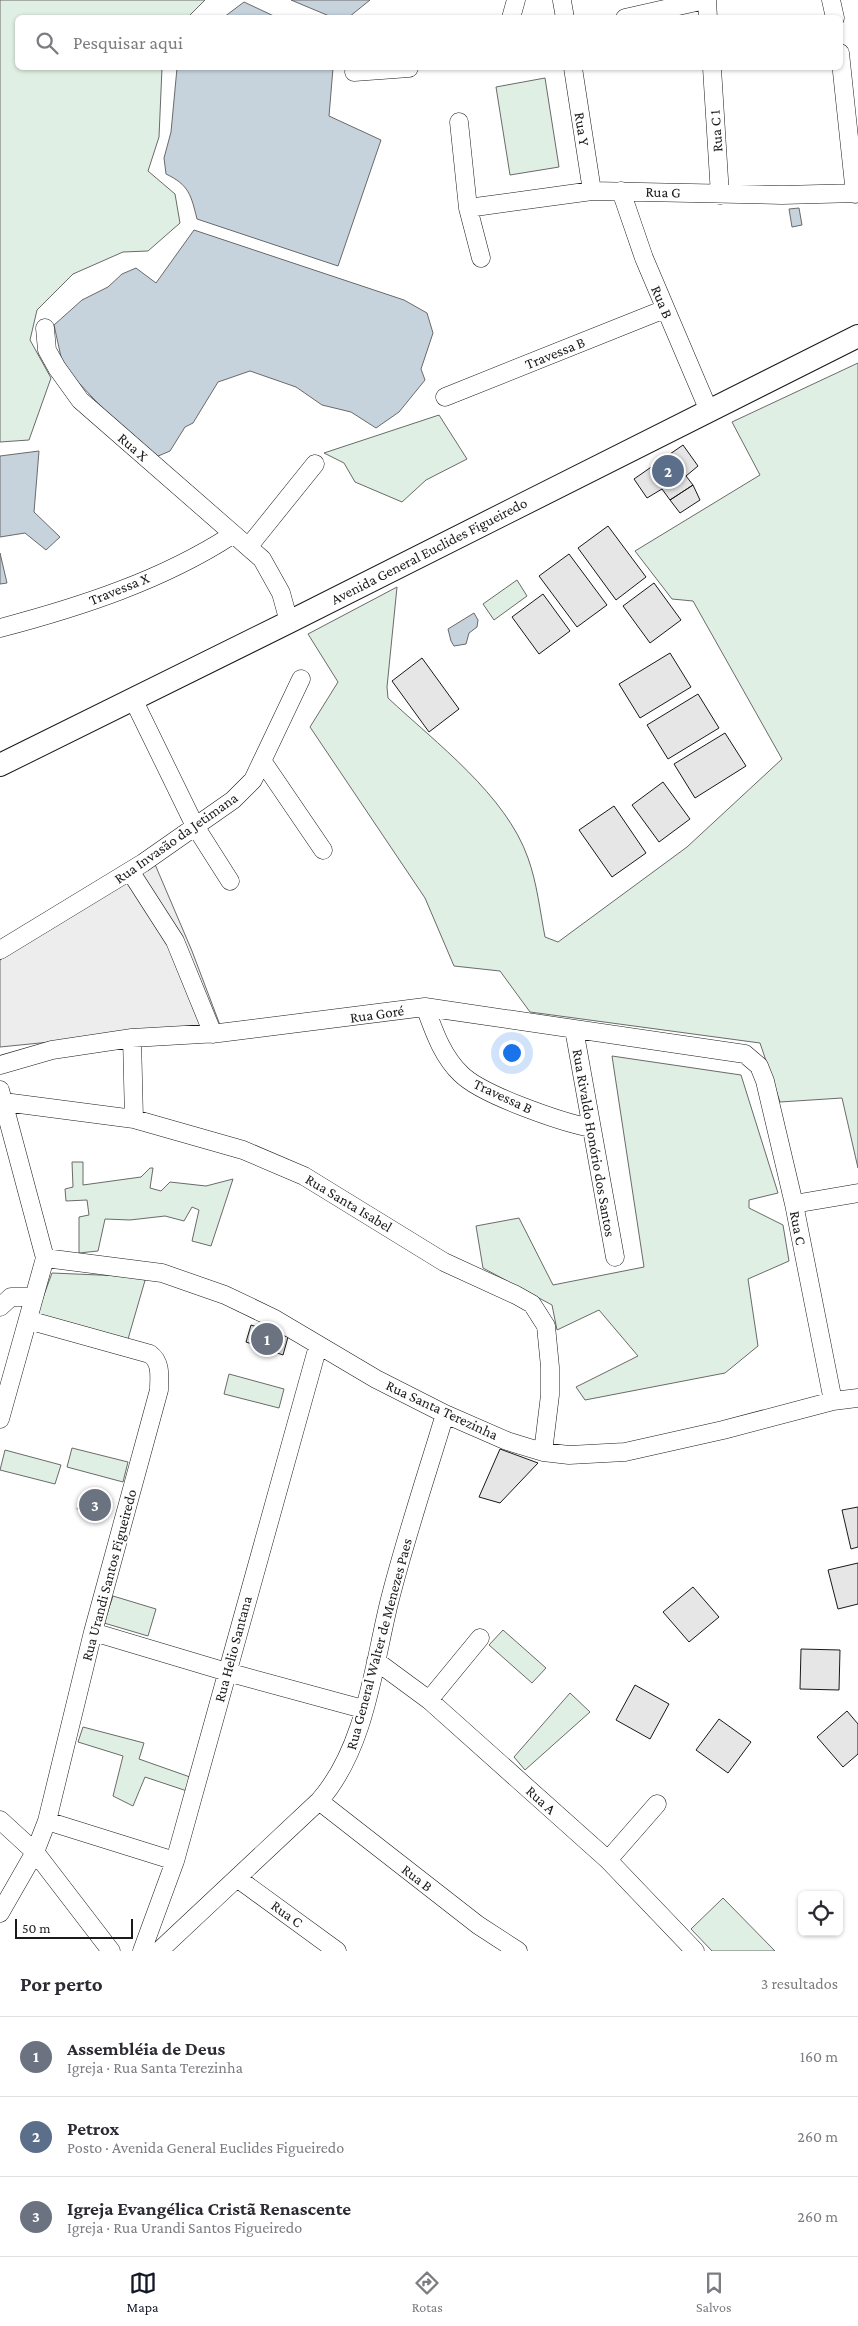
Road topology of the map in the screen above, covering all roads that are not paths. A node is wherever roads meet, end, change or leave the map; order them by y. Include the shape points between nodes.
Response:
1 (516, 0) edge
2 (706, 0) edge
3 (831, 0) edge
4 (512, 15) edge
5 (638, 15) edge
6 (708, 15) edge
7 (834, 15) edge
8 (382, 70) edge
9 (573, 70) edge
10 (712, 70) edge
11 (843, 70) edge
12 (354, 72) dead end
13 (460, 122) dead end
14 (854, 130) edge
15 (592, 191) junction
16 (621, 191) junction
17 (856, 193) edge
18 (720, 195) junction
19 (468, 208) junction
20 (481, 258) dead end
21 (665, 309) junction
22 (45, 328) dead end
23 (858, 336) edge
24 (445, 397) dead end
25 (708, 411) junction
26 (316, 464) dead end
27 (232, 535) junction
28 (249, 546) junction
29 (289, 622) junction
30 (0, 628) edge
31 (301, 679) dead end
32 (134, 699) junction
33 (263, 762) junction
34 (0, 765) edge
35 (196, 826) junction
36 (323, 850) dead end
37 (130, 871) junction
38 (230, 881) dead end
39 (0, 950) edge
40 (425, 1007) junction
41 (574, 1029) junction
42 (213, 1034) junction
43 (132, 1038) junction
44 (752, 1059) joint
45 (0, 1065) edge
46 (2, 1096) edge
47 (134, 1119) junction
48 (591, 1128) junction
49 (858, 1193) edge
50 (794, 1204) junction
51 (615, 1257) dead end
52 (45, 1258) junction
53 (34, 1297) junction
54 (0, 1307) edge
55 (28, 1320) junction
56 (318, 1346) junction
57 (858, 1398) edge
58 (833, 1401) junction
59 (444, 1414) junction
60 (0, 1419) edge
61 (543, 1452) junction
62 (93, 1632) junction
63 (480, 1638) dead end
64 (376, 1661) junction
65 (226, 1672) junction
66 (429, 1700) junction
67 (363, 1709) junction
68 (319, 1801) junction
69 (657, 1804) dead end
70 (0, 1820) edge
71 (47, 1821) junction
72 (35, 1852) junction
73 (608, 1860) junction
74 (175, 1861) junction
75 (237, 1878) junction
76 (0, 1913) edge
77 (151, 1949) edge
78 (510, 1949) edge
79 (111, 1951) edge
80 (337, 1951) edge
81 (695, 1951) edge

1 - 4 street
2 - 5 street
2 - 6 street
3 - 7 street
8 - 12 street
9 - 15 street, Rua Y
10 - 18 street, Rua C 1
11 - 14 street
13 - 19 street
14 - 17 street
15 - 16 street, Rua G
15 - 19 street, Rua G
16 - 18 street, Rua G
16 - 21 street, Rua B via 635,236
17 - 18 street, Rua G
19 - 20 street
21 - 24 street, Travessa B
21 - 25 street, Rua B
22 - 27 street, Rua X via 47,350 80,400
23 - 25 main road, Avenida General Euclides Figueiredo
25 - 29 main road, Avenida General Euclides Figueiredo
26 - 28 street
27 - 28 street, Rua X
27 - 30 street, Travessa X via 191,559 111,593 60,612
28 - 29 street, Rua X via 277,582
29 - 32 main road, Avenida General Euclides Figueiredo
31 - 33 street, Rua Invasão da Jetimana
32 - 34 main road, Avenida General Euclides Figueiredo
32 - 35 street
33 - 35 street, Rua Invasão da Jetimana via 246,788
33 - 36 street
35 - 37 street, Rua Invasão da Jetimana
35 - 38 street
37 - 39 street, Rua Invasão da Jetimana
37 - 42 street via 175,940
40 - 41 street, Rua Goré
40 - 42 street, Rua Goré
40 - 48 street, Travessa B via 445,1053 469,1081 535,1111
41 - 44 street, Rua Goré via 740,1052
41 - 48 street, Rua Rivaldo Honório dos Santos
42 - 43 street, Rua Goré
43 - 45 street, Rua Goré via 52,1050
43 - 47 street
44 - 50 street, Rua C via 765,1080
46 - 47 street, Rua Santa Isabel
46 - 52 street
47 - 61 street, Rua Santa Isabel via 243,1150 285,1167 346,1200 444,1262 532,1304 546,1326 550,1367
48 - 51 street, Rua Rivaldo Honório dos Santos
49 - 50 street
50 - 58 street, Rua C
52 - 53 street
52 - 56 street, Rua Santa Terezinha via 162,1273 253,1307
53 - 54 street via 12,1297
53 - 55 street
55 - 60 street
55 - 62 street, Rua Urandi Santos Figueiredo via 150,1354 160,1369 156,1405
56 - 59 street, Rua Santa Terezinha
56 - 65 street, Rua Helio Santana
57 - 58 street, Rua Santa Terezinha
58 - 61 street, Rua Santa Terezinha via 625,1452 569,1455
59 - 61 street, Rua Santa Terezinha via 507,1441
59 - 64 street, Rua General Walter de Menezes Paes via 389,1602
62 - 65 street
62 - 71 street, Rua Urandi Santos Figueiredo
63 - 66 street
64 - 66 street, Rua A
64 - 67 street, Rua General Walter de Menezes Paes
65 - 67 street
65 - 74 street, Rua Helio Santana
66 - 73 street, Rua A
67 - 68 street, Rua General Walter de Menezes Paes via 346,1763
68 - 75 street, Rua General Walter de Menezes Paes
68 - 78 street, Rua B
69 - 73 street
70 - 72 street
71 - 72 street, Rua Urandi Santos Figueiredo
71 - 74 street
72 - 76 street, Rua Urandi Santos Figueiredo
72 - 79 street
73 - 81 street, Rua A
74 - 77 street, Rua Helio Santana
75 - 77 street, Rua General Walter de Menezes Paes
75 - 80 street, Rua C

